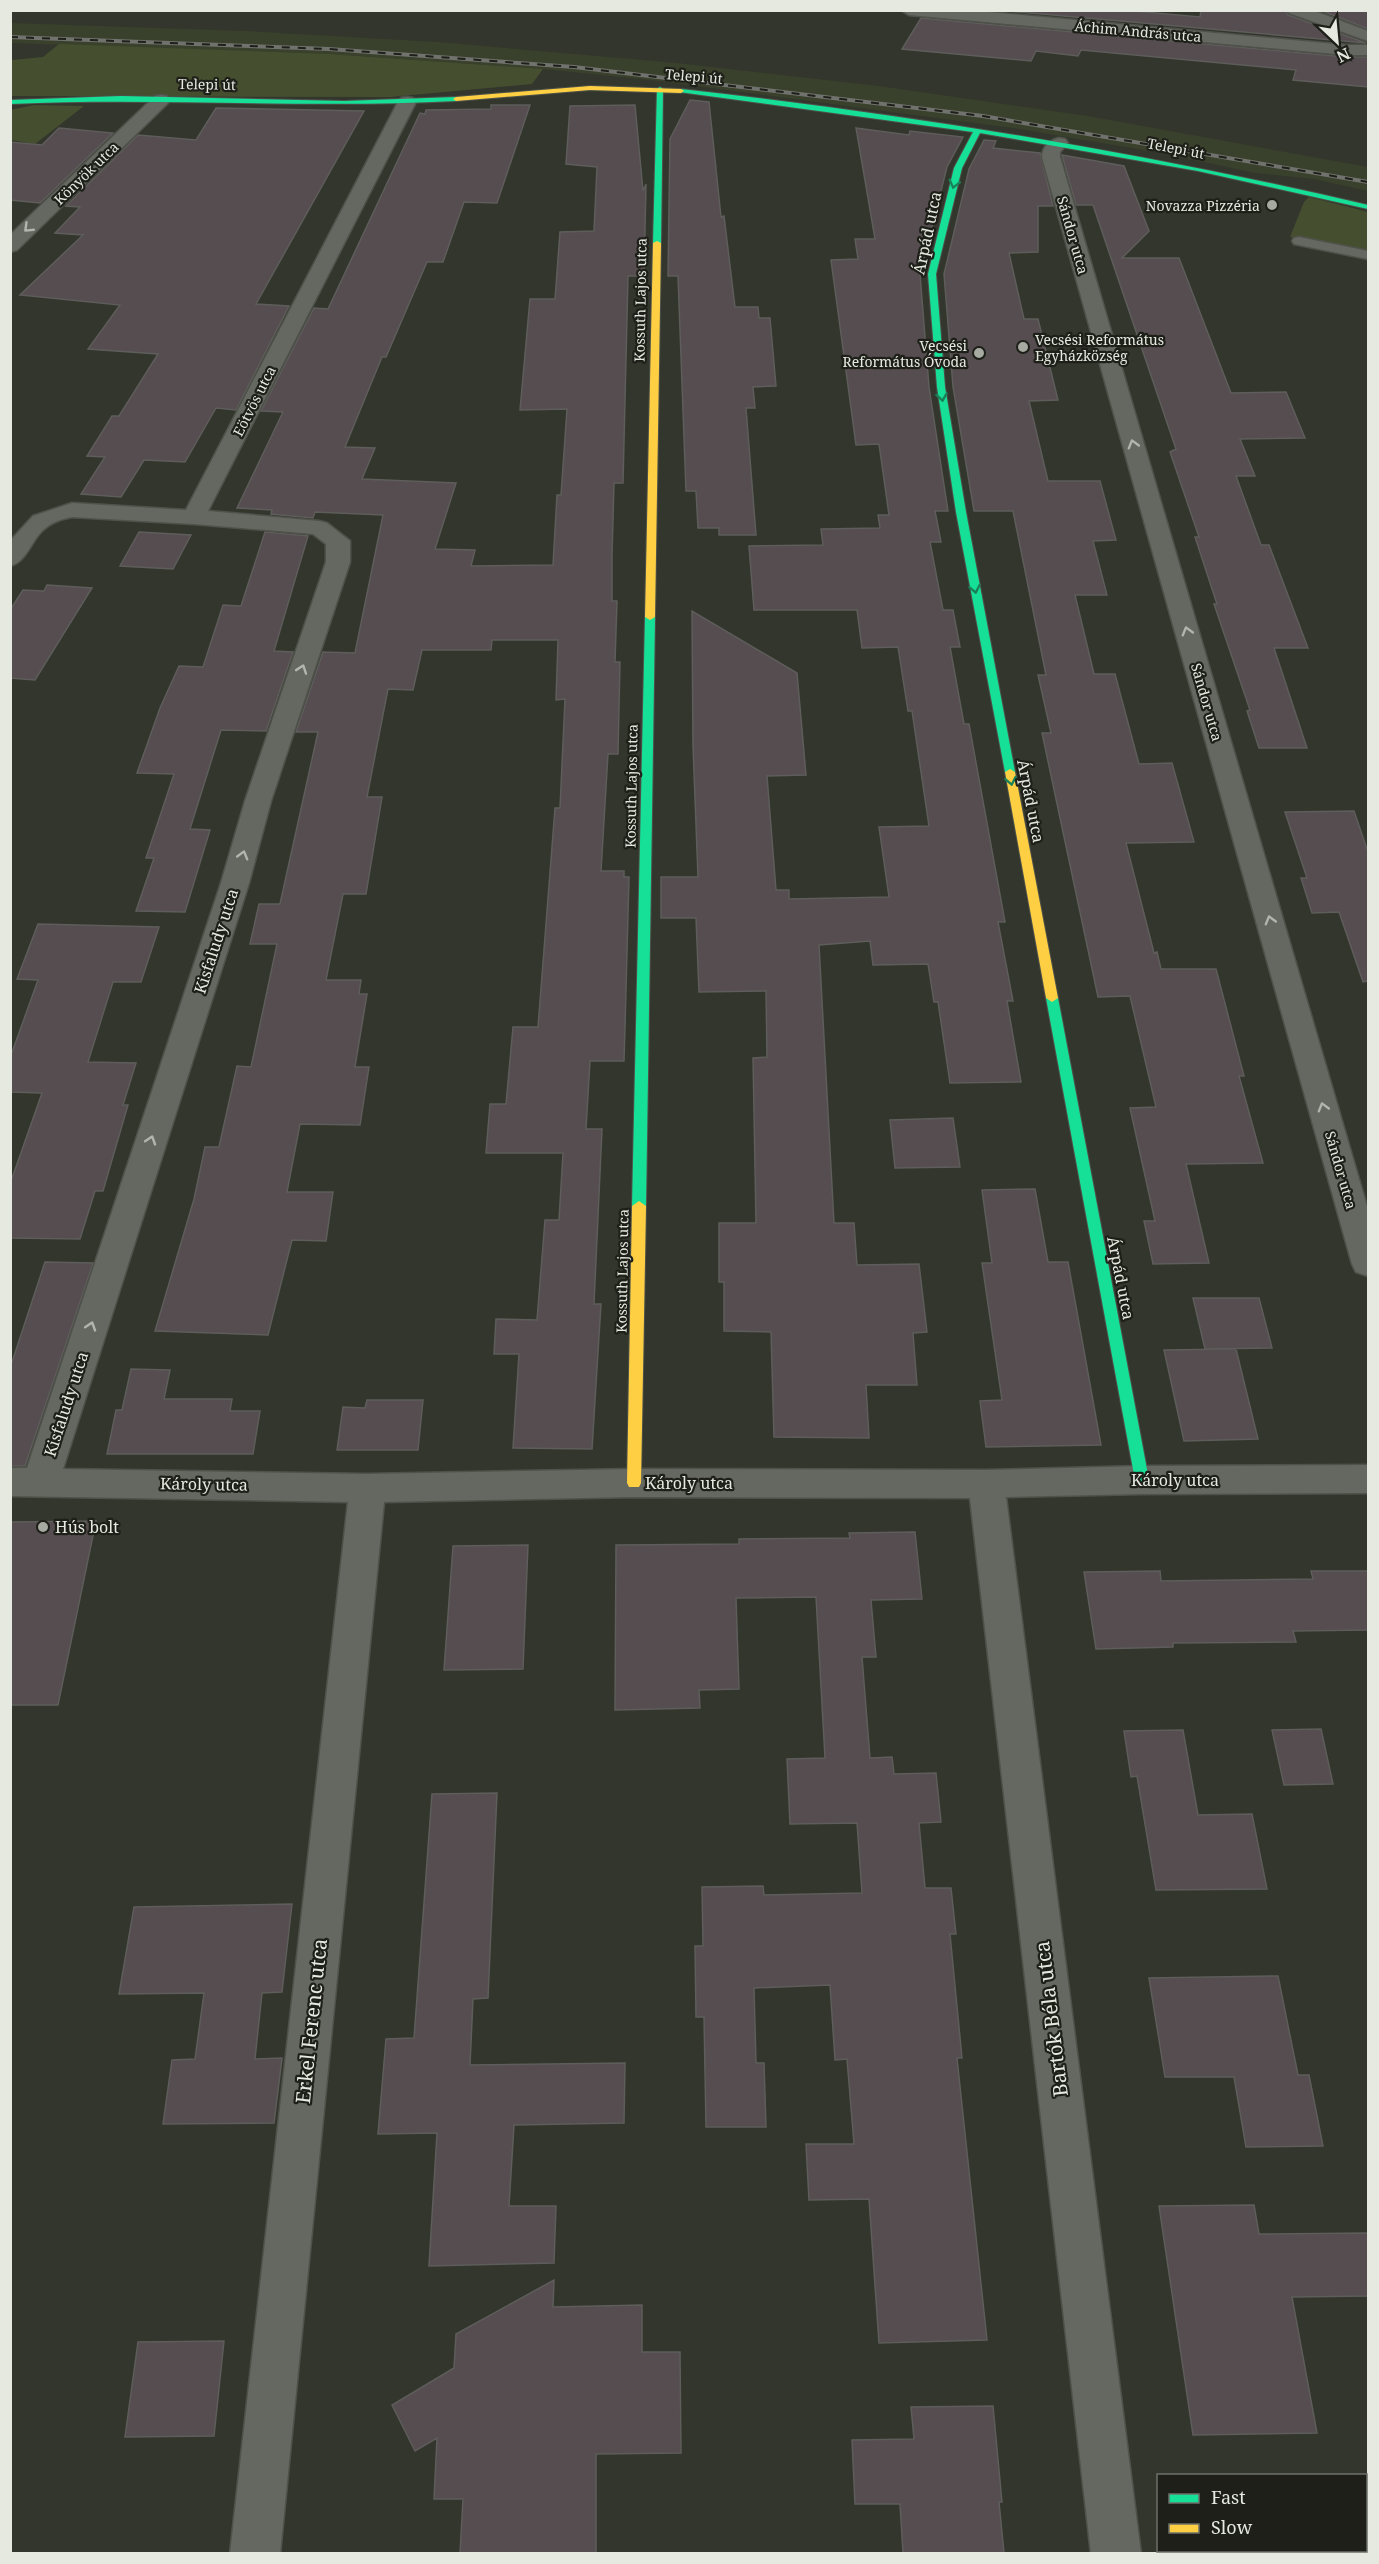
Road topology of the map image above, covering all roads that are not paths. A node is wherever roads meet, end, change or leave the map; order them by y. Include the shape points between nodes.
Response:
1 (909, 10) edge
2 (1295, 10) edge
3 (1368, 36) edge
4 (1368, 50) edge
5 (660, 89) junction
6 (161, 100) junction
7 (10, 102) edge
8 (407, 102) junction
9 (977, 131) junction
10 (1059, 143) junction
11 (1265, 182) junction
12 (1341, 186) dead end
13 (1360, 190) dead end
14 (1367, 205) edge
15 (1299, 241) dead end
16 (10, 246) edge
17 (1368, 255) edge
18 (194, 517) junction
19 (10, 559) edge
20 (1368, 1264) edge
21 (1368, 1479) edge
22 (1142, 1480) junction
23 (26, 1482) edge
24 (634, 1483) junction
25 (986, 1484) junction
26 (367, 1488) junction
27 (255, 2553) edge
28 (1116, 2553) edge

1 - 4 street, Áchim András utca
2 - 3 street
5 - 8 street, Telepi út via 557,90
5 - 9 street, Telepi út via 800,104
5 - 24 street, Kossuth Lajos utca
6 - 7 street, Telepi út via 62,98
6 - 8 street, Telepi út
6 -> 16 street, Könyök utca
8 - 18 street, Eötvös utca
9 - 10 street, Telepi út
9 -> 22 street, Árpád utca via 958,168 932,274 941,387
10 - 11 street, Telepi út
20 -> 10 street, Sándor utca via 1051,157
11 - 12 street
11 - 14 street, Telepi út
13 - 14 street via 1359,196
15 - 17 lane
18 - 19 street via 72,510 52,514 35,523
23 -> 18 street, Kisfaludy utca via 235,883 258,801 338,562 338,541 319,528
21 - 22 street, Károly utca
22 - 25 street, Károly utca
23 - 26 street, Károly utca
24 - 25 street, Károly utca
24 - 26 street, Károly utca
25 - 28 street, Bartók Béla utca
26 - 27 street, Erkel Ferenc utca

